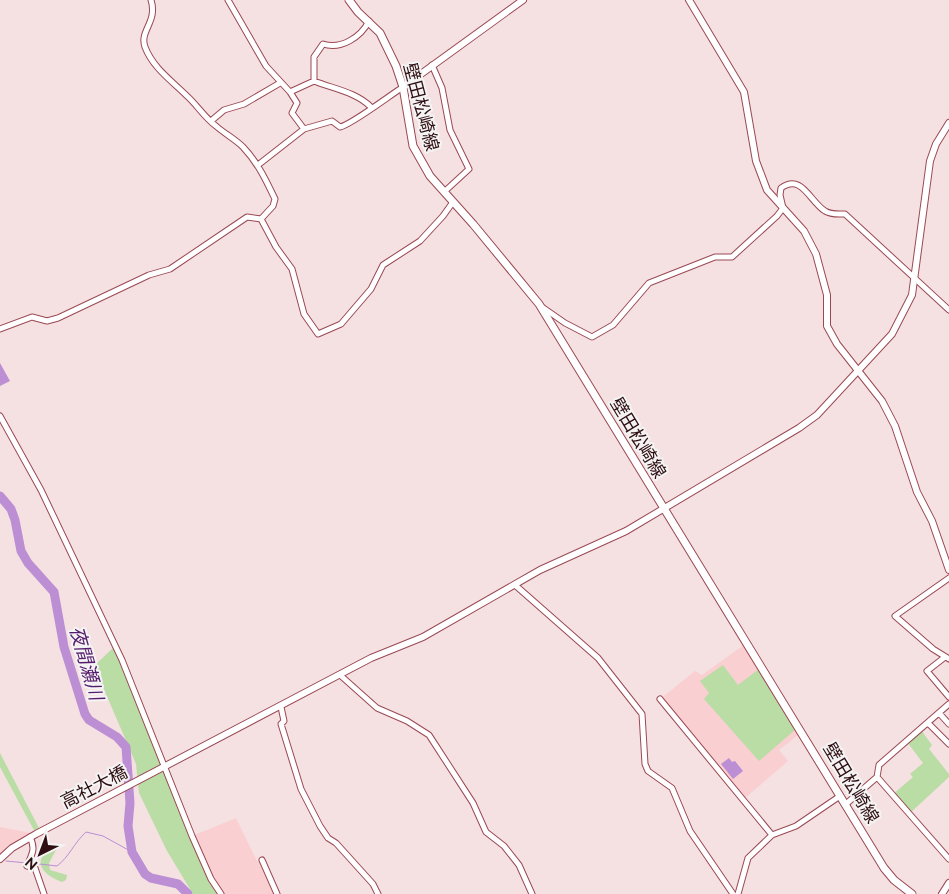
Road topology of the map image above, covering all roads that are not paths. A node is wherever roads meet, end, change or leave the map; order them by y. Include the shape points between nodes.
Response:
1 (151, 0) edge
2 (228, 0) edge
3 (349, 0) edge
4 (523, 0) edge
5 (689, 0) edge
6 (369, 21) junction
7 (432, 65) junction
8 (314, 81) junction
9 (280, 83) junction
10 (403, 88) junction
11 (290, 92) junction
12 (371, 107) junction
13 (210, 121) junction
14 (949, 123) edge
15 (304, 129) junction
16 (258, 165) junction
17 (444, 192) junction
18 (452, 202) junction
19 (783, 208) junction
20 (261, 219) junction
21 (914, 280) junction
22 (539, 304) junction
23 (949, 310) edge
24 (0, 329) edge
25 (858, 371) junction
26 (0, 416) edge
27 (665, 510) junction
28 (949, 570) edge
29 (949, 578) edge
30 (515, 584) junction
31 (947, 658) edge
32 (340, 675) junction
33 (949, 697) edge
34 (660, 699) dead end
35 (949, 704) edge
36 (280, 707) junction
37 (939, 713) junction
38 (928, 722) junction
39 (949, 724) edge
40 (949, 744) edge
41 (166, 768) junction
42 (877, 777) junction
43 (840, 796) junction
44 (846, 804) junction
45 (772, 835) junction
46 (33, 836) junction
47 (0, 859) edge
48 (949, 859) edge
49 (262, 860) dead end
50 (949, 883) edge
51 (44, 894) edge
52 (221, 894) edge
53 (277, 894) edge
54 (378, 894) edge
55 (532, 894) edge
56 (733, 894) edge
57 (738, 894) edge
58 (912, 894) edge
59 (942, 894) edge

1 - 13 street via 154,16 146,31 144,45 170,82
2 - 9 street via 266,66
3 - 6 main road, 壁田松崎線
4 - 7 street
5 - 19 street via 744,92 756,161 767,190
6 - 8 street via 363,33 338,46 323,44 314,57
6 - 10 main road, 壁田松崎線 via 380,33
7 - 10 street
7 - 17 street via 442,88 450,130 469,169
8 - 11 street
8 - 12 street via 351,93
9 - 11 street
9 - 13 street via 244,104 224,110
10 - 12 street
10 - 17 main road, 壁田松崎線 via 413,146 430,176
11 - 15 street via 297,103 292,113
12 - 15 street via 348,126 340,127 332,122
13 - 16 street via 242,146
14 - 21 street, 高社大橋 via 930,161
15 - 16 street
16 - 20 street via 275,199
17 - 18 main road, 壁田松崎線
18 - 20 street via 420,241 383,265 371,289 341,324 318,334 304,314 292,269
18 - 22 main road, 壁田松崎線
19 - 21 street via 781,188 788,183 796,183 825,211 845,214
19 - 22 street via 732,257 716,257 649,283 613,325 592,337
19 - 25 street via 804,231 816,254 827,295 827,326
20 - 24 street via 247,217 170,269 149,275 58,318 47,321 32,317
21 - 23 street
21 - 25 street, 高社大橋 via 912,295 900,321
22 - 27 main road, 壁田松崎線
25 - 27 street, 高社大橋 via 817,415
25 - 28 street via 882,401 895,426 917,492 932,521
26 - 41 street via 80,569
27 - 30 street, 高社大橋 via 600,545 565,558
27 - 43 main road, 壁田松崎線
29 - 31 street via 895,616
30 - 32 street, 高社大橋 via 423,637 371,658
30 - 56 street via 598,658 642,714 648,771 672,788 690,831
31 - 33 street via 927,671
32 - 36 street, 高社大橋
32 - 55 street via 377,708 429,735 473,803 486,832 504,846 519,865
34 - 45 street
35 - 37 street
36 - 41 street, 高社大橋
36 - 54 street via 284,720 281,724 296,776 320,826 373,884
37 - 38 street
37 - 39 street
38 - 40 street
38 - 42 street via 879,765
41 - 46 street, 高社大橋
41 - 52 street via 204,862
42 - 44 street
42 - 48 street
43 - 44 main road, 壁田松崎線
43 - 45 street via 796,826
44 - 58 main road, 壁田松崎線 via 884,868
45 - 57 street via 748,858
46 - 47 street, 高社大橋
46 - 51 street via 34,846 27,866 34,868
49 - 53 street
50 - 59 street

